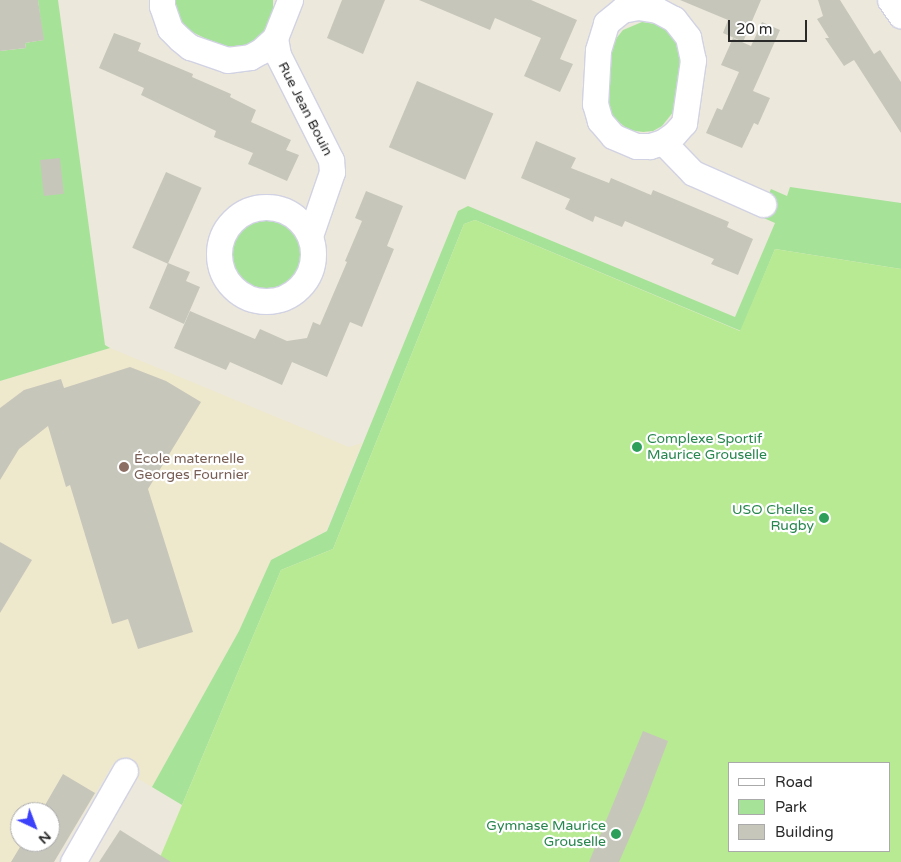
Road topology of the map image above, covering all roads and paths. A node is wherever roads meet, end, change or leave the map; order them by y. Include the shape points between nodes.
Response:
1 (162, 0) edge
2 (890, 0) edge
3 (287, 3) edge
4 (615, 5) edge
5 (901, 16) edge
6 (275, 38) junction
7 (663, 142) junction
8 (763, 204) dead end
9 (310, 236) dead end
10 (125, 771) dead end
11 (73, 862) edge

1 - 6 street, Rue Jean Bouin via 170,29 180,39 226,60 250,57
2 - 5 street
3 - 6 street, Rue Jean Bouin
4 - 7 street via 600,37 594,91 596,113 605,128 620,141 636,146
4 - 7 street via 657,10 674,19 688,36 694,60 687,113 684,123
6 - 9 street, Rue Jean Bouin via 278,55 331,160 332,172
7 - 8 street via 693,173
10 - 11 street

